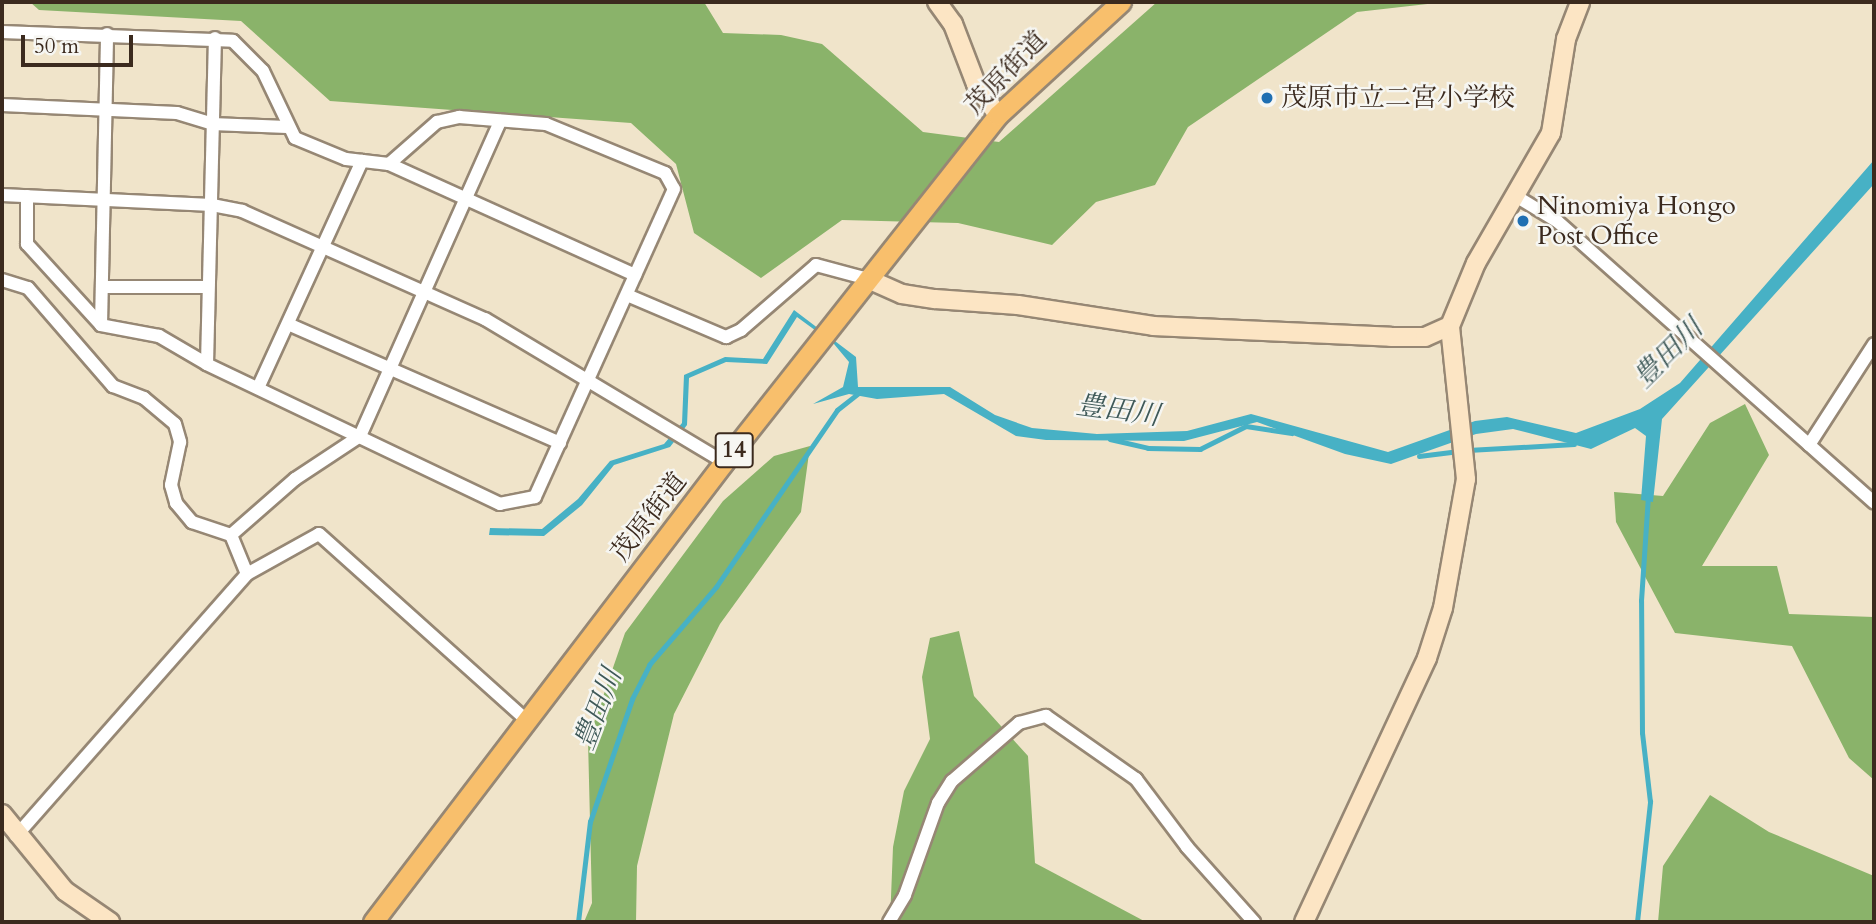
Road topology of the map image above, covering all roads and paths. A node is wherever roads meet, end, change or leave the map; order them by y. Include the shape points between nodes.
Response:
1 (937, 2) edge
2 (1121, 2) edge
3 (1580, 2) edge
4 (2, 32) edge
5 (107, 34) junction
6 (215, 38) junction
7 (2, 105) edge
8 (106, 110) junction
9 (998, 115) junction
10 (500, 121) junction
11 (212, 124) junction
12 (287, 127) junction
13 (362, 161) junction
14 (389, 164) junction
15 (2, 195) edge
16 (1514, 195) junction
17 (27, 196) junction
18 (104, 198) junction
19 (466, 201) junction
20 (212, 205) junction
21 (324, 246) junction
22 (635, 275) junction
23 (868, 279) junction
24 (2, 280) edge
25 (102, 287) junction
26 (208, 287) junction
27 (425, 290) junction
28 (627, 295) junction
29 (288, 324) junction
30 (101, 325) junction
31 (1450, 326) junction
32 (1874, 344) edge
33 (207, 363) junction
34 (391, 369) junction
35 (589, 380) junction
36 (258, 388) junction
37 (360, 436) junction
38 (560, 443) junction
39 (1809, 445) junction
40 (724, 462) junction
41 (1874, 502) edge
42 (231, 535) junction
43 (247, 574) junction
44 (526, 720) junction
45 (2, 814) edge
46 (16, 836) junction
47 (110, 922) edge
48 (373, 922) edge
49 (889, 922) edge
50 (1254, 922) edge
51 (1304, 922) edge

1 - 9 street via 953,24 976,83
2 - 9 main road, 茂原街道 / 14
3 - 16 street via 1566,39 1551,133
4 - 5 street
5 - 6 street
5 - 8 street
6 - 11 street
6 - 12 street via 233,41 255,60
7 - 8 street
8 - 11 street via 177,113
8 - 18 street
9 - 23 main road, 茂原街道 / 14
10 - 14 street via 458,117 437,122
10 - 19 street
10 - 22 street via 546,124 665,173 674,189
11 - 12 street
11 - 20 street
12 - 13 street via 311,147
13 - 14 street
13 - 21 street
14 - 19 street
15 - 17 street
16 - 31 street via 1476,263
16 - 39 street via 1557,221
17 - 18 street
17 - 30 street via 27,244
18 - 20 street
18 - 25 street
19 - 22 street
19 - 27 street
20 - 21 street via 242,211
20 - 26 street
21 - 27 street
21 - 29 street
22 - 28 street
23 - 28 street via 817,265 741,330 726,337
23 - 31 street via 902,294 1018,305 1153,326 1425,337
23 - 40 main road, 茂原街道 / 14
24 - 42 street via 28,288 113,386 144,398 175,424 180,442 172,485 176,503 192,522
25 - 26 street
25 - 30 street
26 - 33 street
27 - 34 street
27 - 35 street
28 - 35 street
29 - 34 street
29 - 36 street
30 - 33 street via 159,336
31 - 51 street via 1466,479 1456,549 1427,658
32 - 39 street
33 - 36 street
34 - 37 street
34 - 38 street
35 - 38 street
35 - 40 street
36 - 37 street
37 - 38 street via 500,504 535,497
37 - 42 street via 295,479
39 - 41 street
40 - 44 main road, 茂原街道 / 14
42 - 43 street
43 - 44 street via 319,534
43 - 46 street
44 - 48 main road, 茂原街道 / 14
45 - 46 street
46 - 47 street via 65,891
49 - 50 street via 905,895 938,803 952,780 1019,723 1046,716 1136,779 1187,847

